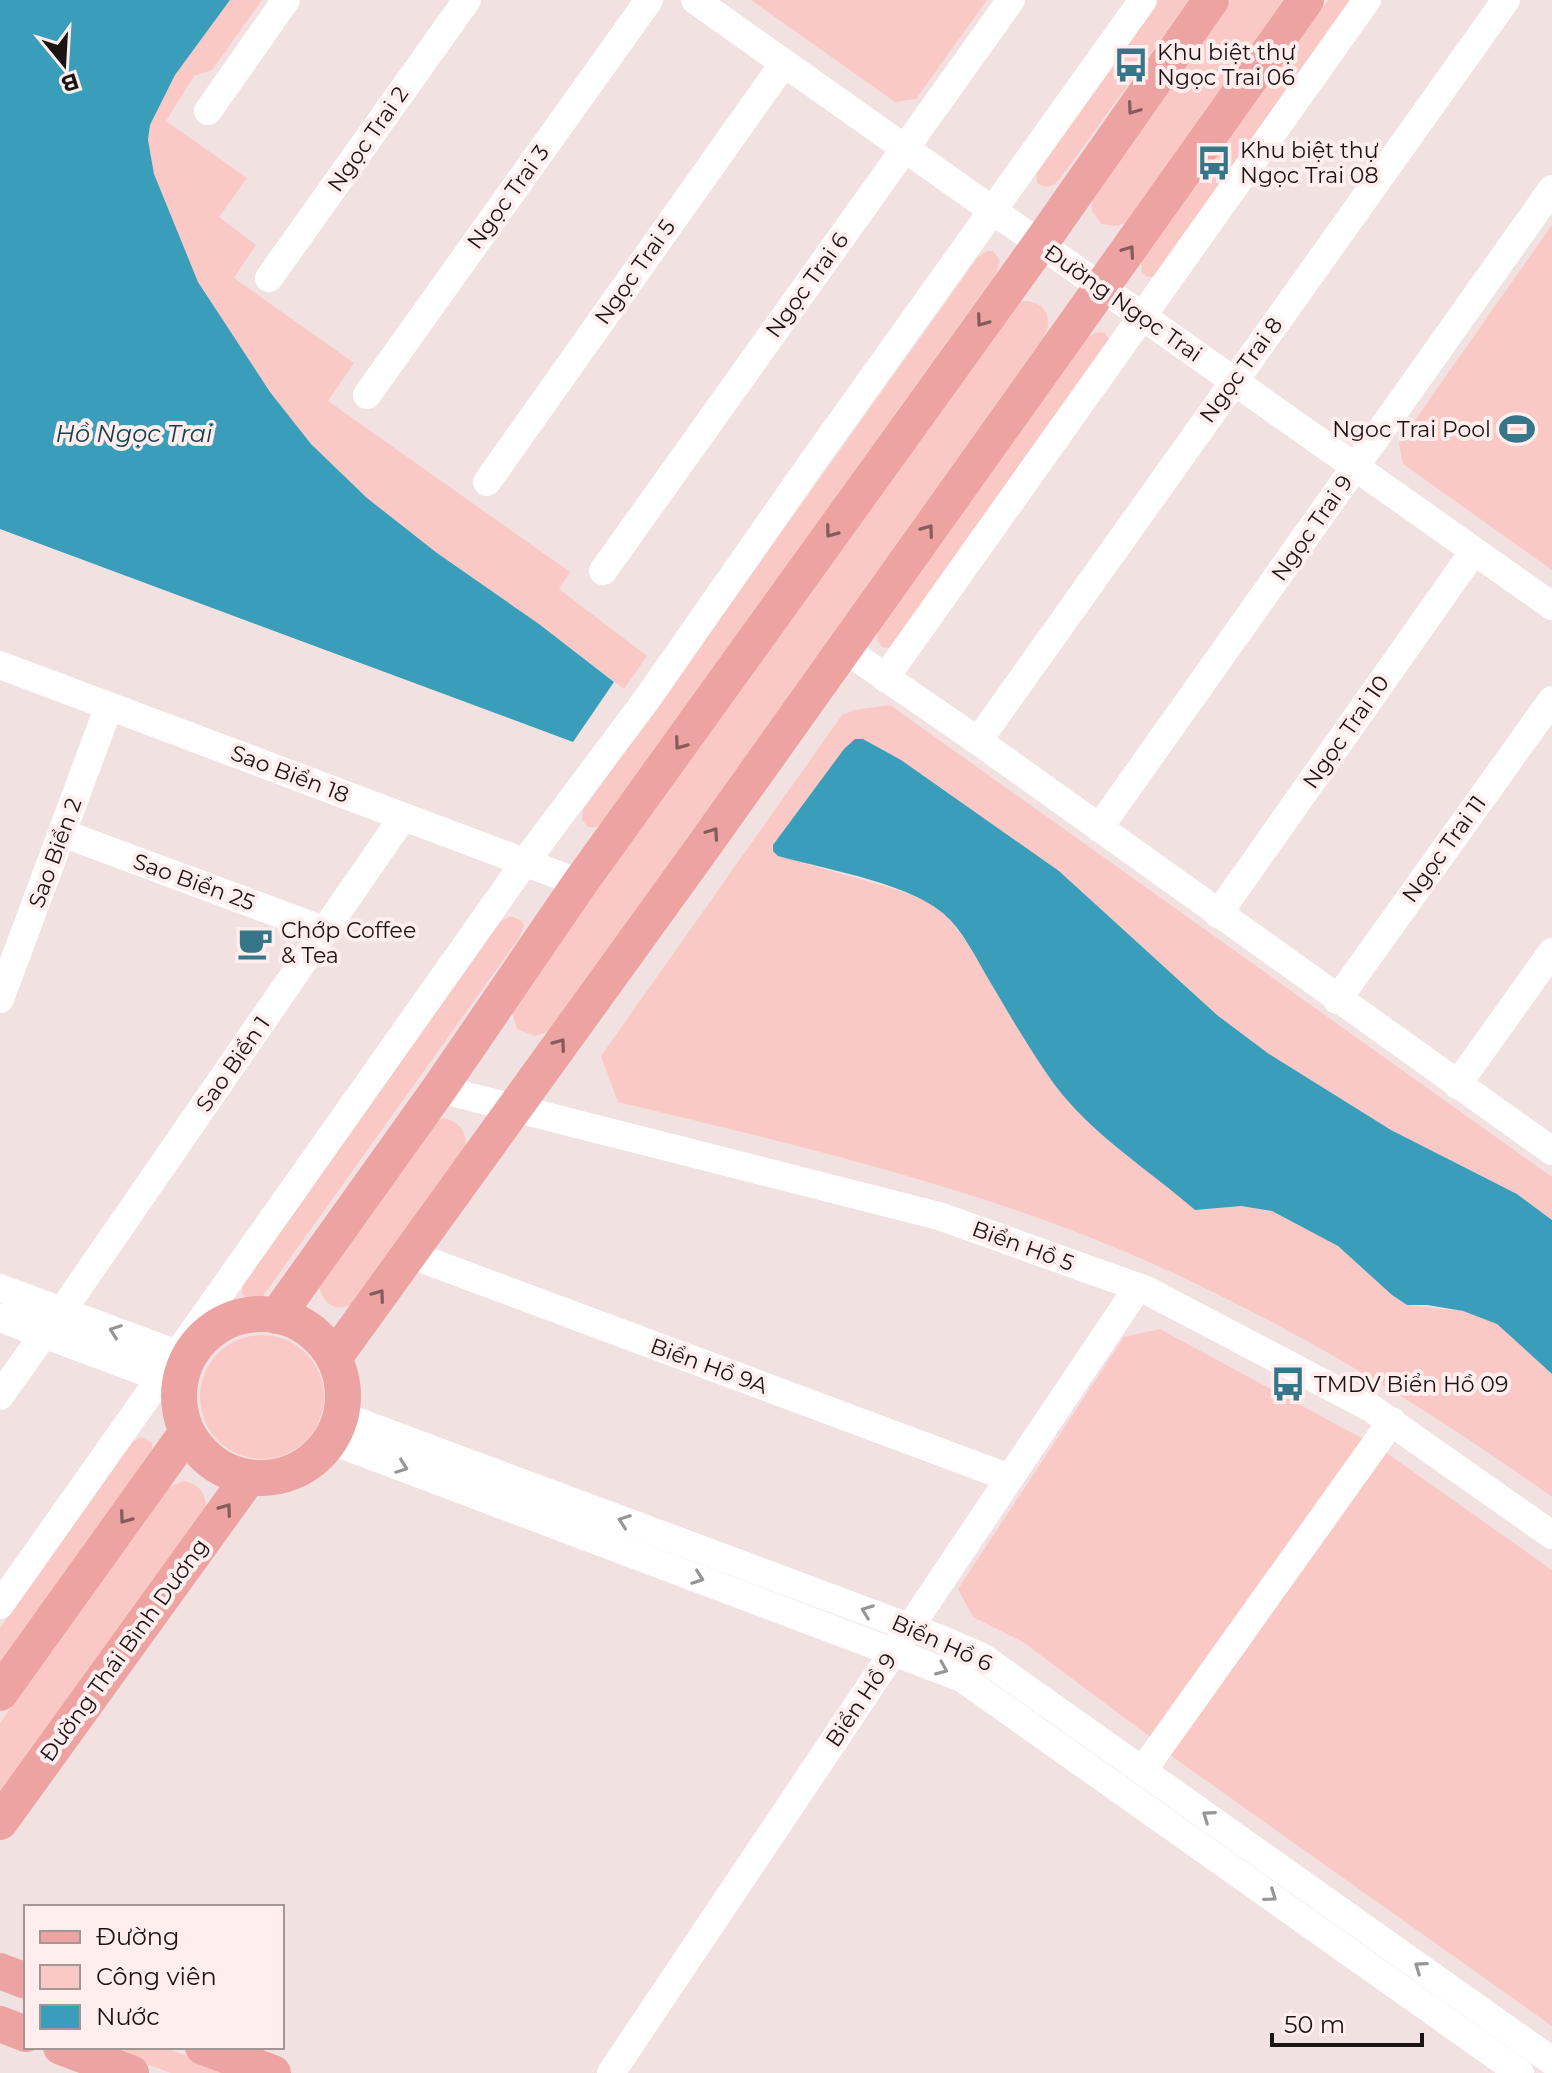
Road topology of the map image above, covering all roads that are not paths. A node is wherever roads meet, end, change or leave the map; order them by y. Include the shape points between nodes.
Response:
1 (286, 0) edge
2 (467, 0) edge
3 (649, 0) edge
4 (695, 0) edge
5 (1011, 0) edge
6 (1143, 0) edge
7 (1211, 0) edge
8 (1306, 0) edge
9 (1367, 0) edge
10 (1506, 0) edge
11 (784, 63) junction
12 (208, 111) dead end
13 (906, 148) junction
14 (1552, 189) edge
15 (992, 210) junction
16 (1040, 244) junction
17 (269, 278) dead end
18 (1102, 289) junction
19 (1144, 317) junction
20 (1233, 381) junction
21 (367, 395) dead end
22 (1355, 467) junction
23 (487, 482) dead end
24 (1474, 551) junction
25 (603, 571) dead end
26 (1552, 606) edge
27 (843, 648) junction
28 (0, 665) edge
29 (885, 678) junction
30 (1552, 700) edge
31 (109, 706) junction
32 (978, 741) junction
33 (403, 817) junction
34 (1099, 828) junction
35 (62, 833) junction
36 (525, 862) junction
37 (580, 883) junction
38 (1218, 914) junction
39 (326, 931) junction
40 (1552, 952) edge
41 (0, 999) edge
42 (1337, 1000) junction
43 (1457, 1085) junction
44 (439, 1089) junction
45 (514, 1107) junction
46 (1552, 1151) edge
47 (409, 1254) junction
48 (1138, 1287) junction
49 (0, 1288) edge
50 (62, 1311) junction
51 (277, 1316) junction
52 (0, 1318) edge
53 (44, 1334) junction
54 (334, 1358) junction
55 (177, 1369) junction
56 (0, 1396) edge
57 (1392, 1421) junction
58 (335, 1428) junction
59 (187, 1432) junction
60 (249, 1477) junction
61 (1010, 1478) junction
62 (1552, 1535) edge
63 (0, 1605) edge
64 (910, 1627) junction
65 (894, 1651) junction
66 (0, 1693) edge
67 (1143, 1770) junction
68 (0, 1822) edge
69 (0, 1971) edge
70 (24, 1980) edge
71 (0, 2024) edge
72 (24, 2033) edge
73 (66, 2049) edge
74 (208, 2049) edge
75 (1552, 2061) edge
76 (131, 2073) edge
77 (273, 2073) edge
78 (611, 2073) edge
79 (1520, 2073) edge

1 - 12 street
2 - 17 street, Ngọc Trai 2
3 - 21 street, Ngọc Trai 3
4 - 11 street, Đường Ngọc Trai
5 - 13 street, Ngọc Trai 6
6 - 15 street
7 -> 16 main road
18 -> 8 main road
9 - 19 street
10 - 20 street, Ngọc Trai 8
11 - 13 street, Đường Ngọc Trai
11 - 23 street, Ngọc Trai 5
13 - 15 street, Đường Ngọc Trai
13 - 25 street, Ngọc Trai 6
14 - 22 street, Ngọc Trai 9
15 - 16 street, Đường Ngọc Trai
15 - 36 street via 647,699
16 - 18 street, Đường Ngọc Trai
16 -> 37 main road
18 - 19 street, Đường Ngọc Trai
27 -> 18 main road
19 - 20 street, Đường Ngọc Trai
19 - 29 street
20 - 22 street, Đường Ngọc Trai
20 - 32 street, Ngọc Trai 8
22 - 24 street, Đường Ngọc Trai
22 - 34 street, Ngọc Trai 9
24 - 26 street, Đường Ngọc Trai
24 - 38 street, Ngọc Trai 10
27 - 29 street
45 -> 27 main road
28 - 31 street, Sao Biển 18
29 - 32 street
30 - 42 street, Ngọc Trai 11
31 - 33 street, Sao Biển 18
31 - 35 street, Sao Biển 2
32 - 34 street
33 - 36 street, Sao Biển 18
33 - 39 street, Sao Biển 1
34 - 38 street
35 - 39 street, Sao Biển 25
35 - 41 street, Sao Biển 2
36 - 37 street, Sao Biển 18
36 - 55 street
37 - 44 main road
38 - 42 street
39 - 50 street, Sao Biển 1
40 - 43 street
42 - 43 street
43 - 46 street
44 - 45 street, Biển Hồ 5
44 - 51 main road
45 - 47 main road
45 - 48 street, Biển Hồ 5 via 939,1216
54 -> 47 main road
47 - 61 street, Biển Hồ 9A
48 - 57 street, Biển Hồ 5
48 - 61 street, Biển Hồ 9
49 - 50 street
55 -> 50 street
51 - 54 main road via 316,1335
51 - 55 main road via 232,1320 206,1336
52 - 53 street
53 - 55 street
53 - 56 street
54 - 58 main road via 342,1385
55 - 59 main road
55 - 63 street
57 - 62 street, Biển Hồ 5
57 - 67 street
58 - 60 main road via 301,1467
64 -> 58 street, Biển Hồ 6
58 -> 65 street, Biển Hồ 6
59 - 60 main road via 212,1462
59 -> 66 main road
68 -> 60 main road, Đường Thái Bình Dương
61 - 64 street, Biển Hồ 9
64 - 65 street, Biển Hồ 9
64 - 67 street, Biển Hồ 6 via 990,1661
65 - 78 street, Biển Hồ 9
65 -> 79 street, Biển Hồ 6 via 974,1685
75 -> 67 street, Biển Hồ 6
69 - 70 main road
71 - 72 main road
73 - 76 main road
74 - 77 main road

